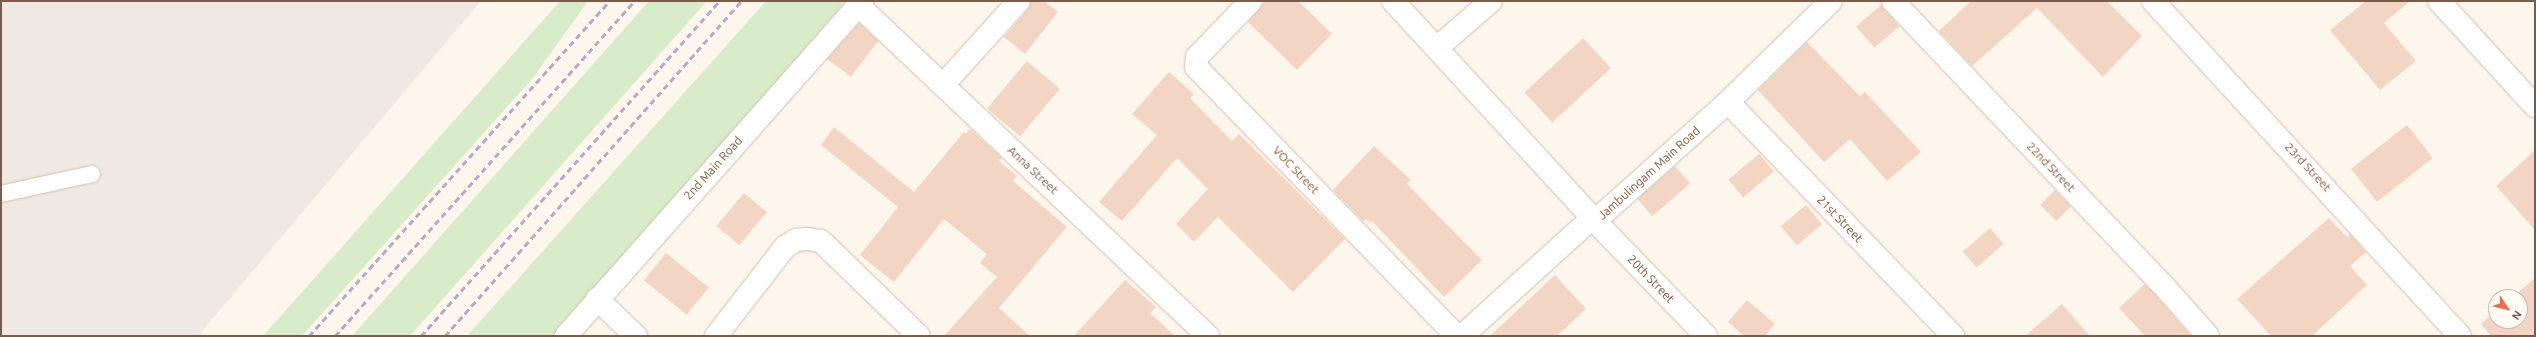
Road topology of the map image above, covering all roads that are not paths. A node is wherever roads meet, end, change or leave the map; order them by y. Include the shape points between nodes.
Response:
1 (1019, 1) edge
2 (1251, 1) edge
3 (1393, 1) edge
4 (1491, 1) edge
5 (1831, 1) edge
6 (1893, 1) edge
7 (2153, 1) edge
8 (2439, 1) edge
9 (860, 3) edge
10 (1438, 47) junction
11 (943, 85) junction
12 (1728, 102) junction
13 (2535, 106) edge
14 (92, 174) dead end
15 (1, 194) edge
16 (1595, 222) junction
17 (597, 299) junction
18 (566, 336) edge
19 (636, 336) edge
20 (716, 336) edge
21 (919, 336) edge
22 (1208, 336) edge
23 (1456, 336) edge
24 (1462, 336) edge
25 (1706, 336) edge
26 (1953, 336) edge
27 (2208, 336) edge
28 (2460, 336) edge

1 - 11 street
2 - 23 street, VOC Street via 1198,57 1196,67
3 - 10 street, 20th Street
4 - 10 street
5 - 12 street, Jambulingam Main Road
6 - 27 street, 22nd Street via 2162,284
7 - 28 street, 23rd Street
8 - 13 street
9 - 11 street, Anna Street
9 - 17 street, 2nd Main Road
10 - 16 street, 20th Street
11 - 22 street, Anna Street
12 - 16 street, Jambulingam Main Road
12 - 26 street, 21st Street
14 - 15 lane
16 - 24 street, Jambulingam Main Road via 1590,220
16 - 25 street, 20th Street
17 - 18 street, 2nd Main Road
17 - 19 street
20 - 21 street via 785,247 796,240 808,239 821,241

